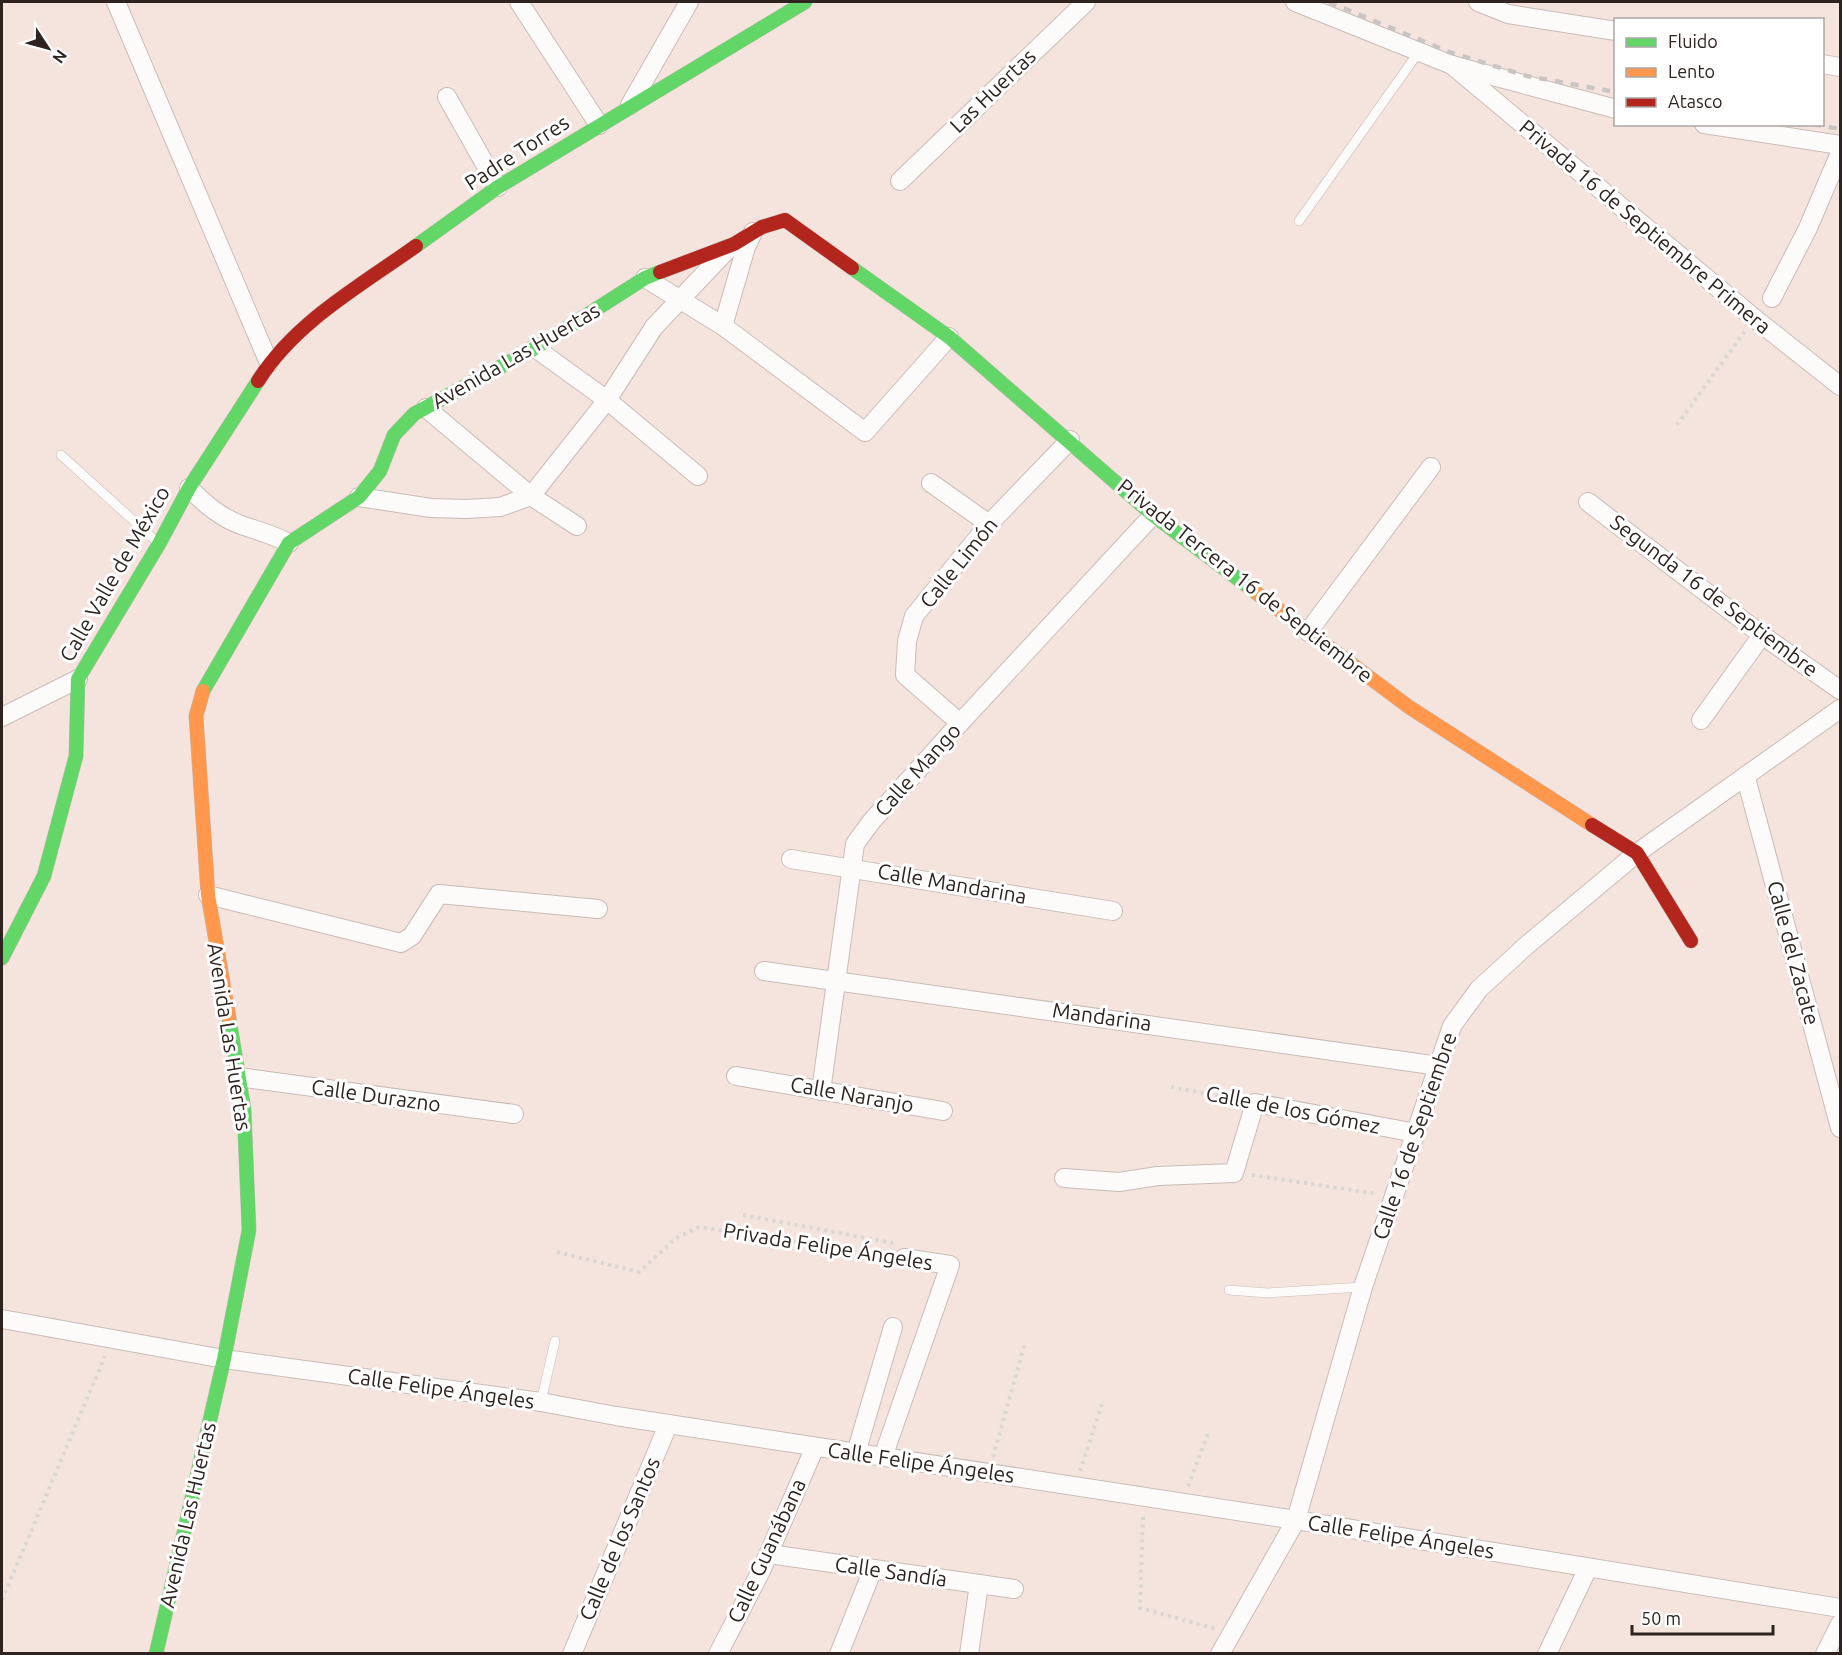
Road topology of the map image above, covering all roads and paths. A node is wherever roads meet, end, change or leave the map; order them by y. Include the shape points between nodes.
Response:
1 (116, 2) edge
2 (519, 2) edge
3 (689, 2) edge
4 (805, 2) edge
5 (1086, 2) edge
6 (1295, 2) edge
7 (1478, 2) edge
8 (1509, 8) edge
9 (1614, 31) edge
10 (1418, 53) junction
11 (1824, 64) edge
12 (1452, 65) junction
13 (1840, 67) edge
14 (447, 97) dead end
15 (630, 105) junction
16 (1614, 109) edge
17 (599, 125) junction
18 (1717, 126) edge
19 (1840, 145) edge
20 (1840, 153) edge
21 (900, 181) dead end
22 (498, 187) junction
23 (785, 220) joint
24 (1299, 221) dead end
25 (753, 232) junction
26 (734, 244) junction
27 (645, 278) junction
28 (1772, 298) dead end
29 (677, 300) junction
30 (1754, 318) junction
31 (723, 326) junction
32 (949, 337) junction
33 (535, 348) junction
34 (268, 363) junction
35 (1840, 386) edge
36 (607, 400) junction
37 (426, 408) junction
38 (1677, 425) dead end
39 (1070, 440) junction
40 (61, 455) dead end
41 (1431, 467) dead end
42 (698, 476) dead end
43 (931, 483) dead end
44 (189, 488) junction
45 (531, 496) junction
46 (359, 497) junction
47 (1588, 502) dead end
48 (1153, 515) junction
49 (989, 524) junction
50 (577, 526) dead end
51 (289, 543) junction
52 (159, 544) junction
53 (1308, 632) junction
54 (1762, 635) junction
55 (78, 679) junction
56 (1840, 690) edge
57 (1840, 712) edge
58 (2, 717) edge
59 (1701, 720) dead end
60 (960, 723) junction
61 (1746, 778) junction
62 (1637, 853) junction
63 (791, 859) dead end
64 (851, 867) junction
65 (208, 895) junction
66 (598, 909) dead end
67 (1113, 912) dead end
68 (1691, 941) dead end
69 (2, 958) edge
70 (765, 971) dead end
71 (835, 979) junction
72 (1439, 1066) junction
73 (736, 1076) dead end
74 (238, 1077) junction
75 (1170, 1087) dead end
76 (821, 1091) junction
77 (1255, 1103) junction
78 (943, 1112) dead end
79 (514, 1114) dead end
80 (1840, 1128) edge
81 (1416, 1133) junction
82 (1234, 1173) junction
83 (1064, 1178) dead end
84 (1394, 1197) junction
85 (743, 1215) dead end
86 (557, 1252) dead end
87 (904, 1258) junction
88 (1363, 1287) junction
89 (1229, 1290) dead end
90 (2, 1319) edge
91 (893, 1327) dead end
92 (113, 1339) junction
93 (555, 1341) dead end
94 (1025, 1343) dead end
95 (224, 1359) junction
96 (1103, 1401) dead end
97 (541, 1402) junction
98 (668, 1425) junction
99 (1208, 1433) dead end
100 (815, 1447) junction
101 (856, 1453) junction
102 (883, 1457) junction
103 (989, 1472) junction
104 (1075, 1486) junction
105 (1181, 1503) junction
106 (1143, 1517) dead end
107 (1296, 1520) junction
108 (769, 1554) junction
109 (1588, 1568) junction
110 (873, 1569) junction
111 (979, 1584) junction
112 (1014, 1589) dead end
113 (2, 1600) edge
114 (1840, 1608) edge
115 (1840, 1624) edge
116 (1230, 1634) junction
117 (156, 1653) edge
118 (572, 1653) edge
119 (718, 1653) edge
120 (839, 1653) edge
121 (970, 1653) edge
122 (1220, 1653) edge
123 (1548, 1653) edge
124 (1826, 1653) edge

1 - 34 street
2 - 17 street
3 - 15 street
4 - 15 street, Padre Torres
5 - 21 street, Las Huertas
6 - 10 street
7 - 8 street
8 - 9 street
10 - 12 street
10 - 24 lane
11 - 13 street
12 - 16 street
12 - 30 street, Privada 16 de Septiembre Primera
14 - 22 street
15 - 17 street, Padre Torres
17 - 22 street, Padre Torres
18 - 19 street
20 - 28 street
22 - 34 street, Padre Torres via 301,329
23 - 25 street, Avenida Las Huertas
23 - 32 street, Privada Tercera 16 de Septiembre
25 - 26 street, Avenida Las Huertas
25 - 31 street
26 - 27 street, Avenida Las Huertas
26 - 29 street
27 - 29 street
27 - 33 street, Avenida Las Huertas
29 - 31 street
29 - 36 street via 654,327
30 - 35 street, Privada 16 de Septiembre Primera
30 - 38 path
31 - 32 street via 865,432
32 - 39 street, Privada Tercera 16 de Septiembre
33 - 36 street
33 - 37 street, Avenida Las Huertas
34 - 44 street, Calle Valle de México
36 - 42 street
36 - 45 street
37 - 45 street
37 - 46 street, Avenida Las Huertas via 414,414 394,435 380,471
39 - 48 street, Privada Tercera 16 de Septiembre
39 - 49 street, Calle Limón
40 - 52 lane
41 - 53 street
43 - 49 street
44 - 51 street via 226,519
44 - 52 street, Calle Valle de México
45 - 46 street via 500,507 466,509
45 - 50 street
46 - 51 street, Avenida Las Huertas
47 - 54 street, Segunda 16 de Septiembre
48 - 53 street, Privada Tercera 16 de Septiembre
48 - 60 street, Calle Mango
49 - 60 street, Calle Limón via 915,616 908,641 905,675
51 - 65 street, Avenida Las Huertas via 199,698 196,716
52 - 55 street, Calle Valle de México
53 - 62 street, Privada Tercera 16 de Septiembre via 1426,719
54 - 56 street, Segunda 16 de Septiembre
54 - 59 street
55 - 58 street
55 - 69 street, Calle Valle de México via 76,756 47,865
57 - 61 street, Calle 16 de Septiembre
60 - 64 street, Calle Mango via 871,822 855,844
61 - 62 street, Calle 16 de Septiembre
61 - 80 street, Calle del Zacate
62 - 68 street
62 - 72 street, Calle 16 de Septiembre via 1479,990 1452,1026
63 - 64 street, Calle Mandarina
64 - 67 street, Calle Mandarina
64 - 71 street, Calle Mango
65 - 66 street via 401,943 412,936 439,894
65 - 74 street, Avenida Las Huertas
70 - 71 street, Mandarina
71 - 72 street, Mandarina
71 - 76 street, Calle Mango
72 - 81 street, Calle 16 de Septiembre
73 - 76 street, Calle Naranjo
74 - 79 street, Calle Durazno
74 - 95 street, Avenida Las Huertas via 244,1109 249,1230
75 - 77 path, Calle de los Gómez
76 - 78 street, Calle Naranjo
77 - 81 street, Calle de los Gómez
77 - 82 street
81 - 84 street, Calle 16 de Septiembre
82 - 83 street via 1119,1182
82 - 84 path
84 - 88 street, Calle 16 de Septiembre
85 - 87 path via 904,1245
86 - 87 path, Privada Felipe Ángeles via 639,1272 676,1238 699,1227
87 - 102 street, Privada Felipe Ángeles via 950,1265
88 - 89 lane via 1267,1293
88 - 107 street, Calle 16 de Septiembre
90 - 92 street, Calle Felipe Ángeles
91 - 101 street
92 - 95 street, Calle Felipe Ángeles
92 - 113 path
93 - 97 lane
94 - 103 path
95 - 97 street, Calle Felipe Ángeles
95 - 117 street, Avenida Las Huertas
96 - 104 path
97 - 98 street, Calle Felipe Ángeles
98 - 100 street, Calle Felipe Ángeles
98 - 118 street, Calle de los Santos
99 - 105 path
100 - 101 street, Calle Felipe Ángeles
100 - 108 street, Calle Guanábana
101 - 102 street, Calle Felipe Ángeles
102 - 103 street, Calle Felipe Ángeles
103 - 104 street, Calle Felipe Ángeles
104 - 105 street, Calle Felipe Ángeles
105 - 107 street, Calle Felipe Ángeles
106 - 116 path via 1140,1608
107 - 109 street, Calle Felipe Ángeles
107 - 116 street, Calle 16 de Septiembre
108 - 110 street, Calle Sandía
108 - 119 street, Calle Guanábana
109 - 114 street, Calle Felipe Ángeles
109 - 123 street
110 - 111 street, Calle Sandía
110 - 120 street
111 - 112 street, Calle Sandía
111 - 121 street
115 - 124 street
116 - 122 street, Calle 16 de Septiembre

